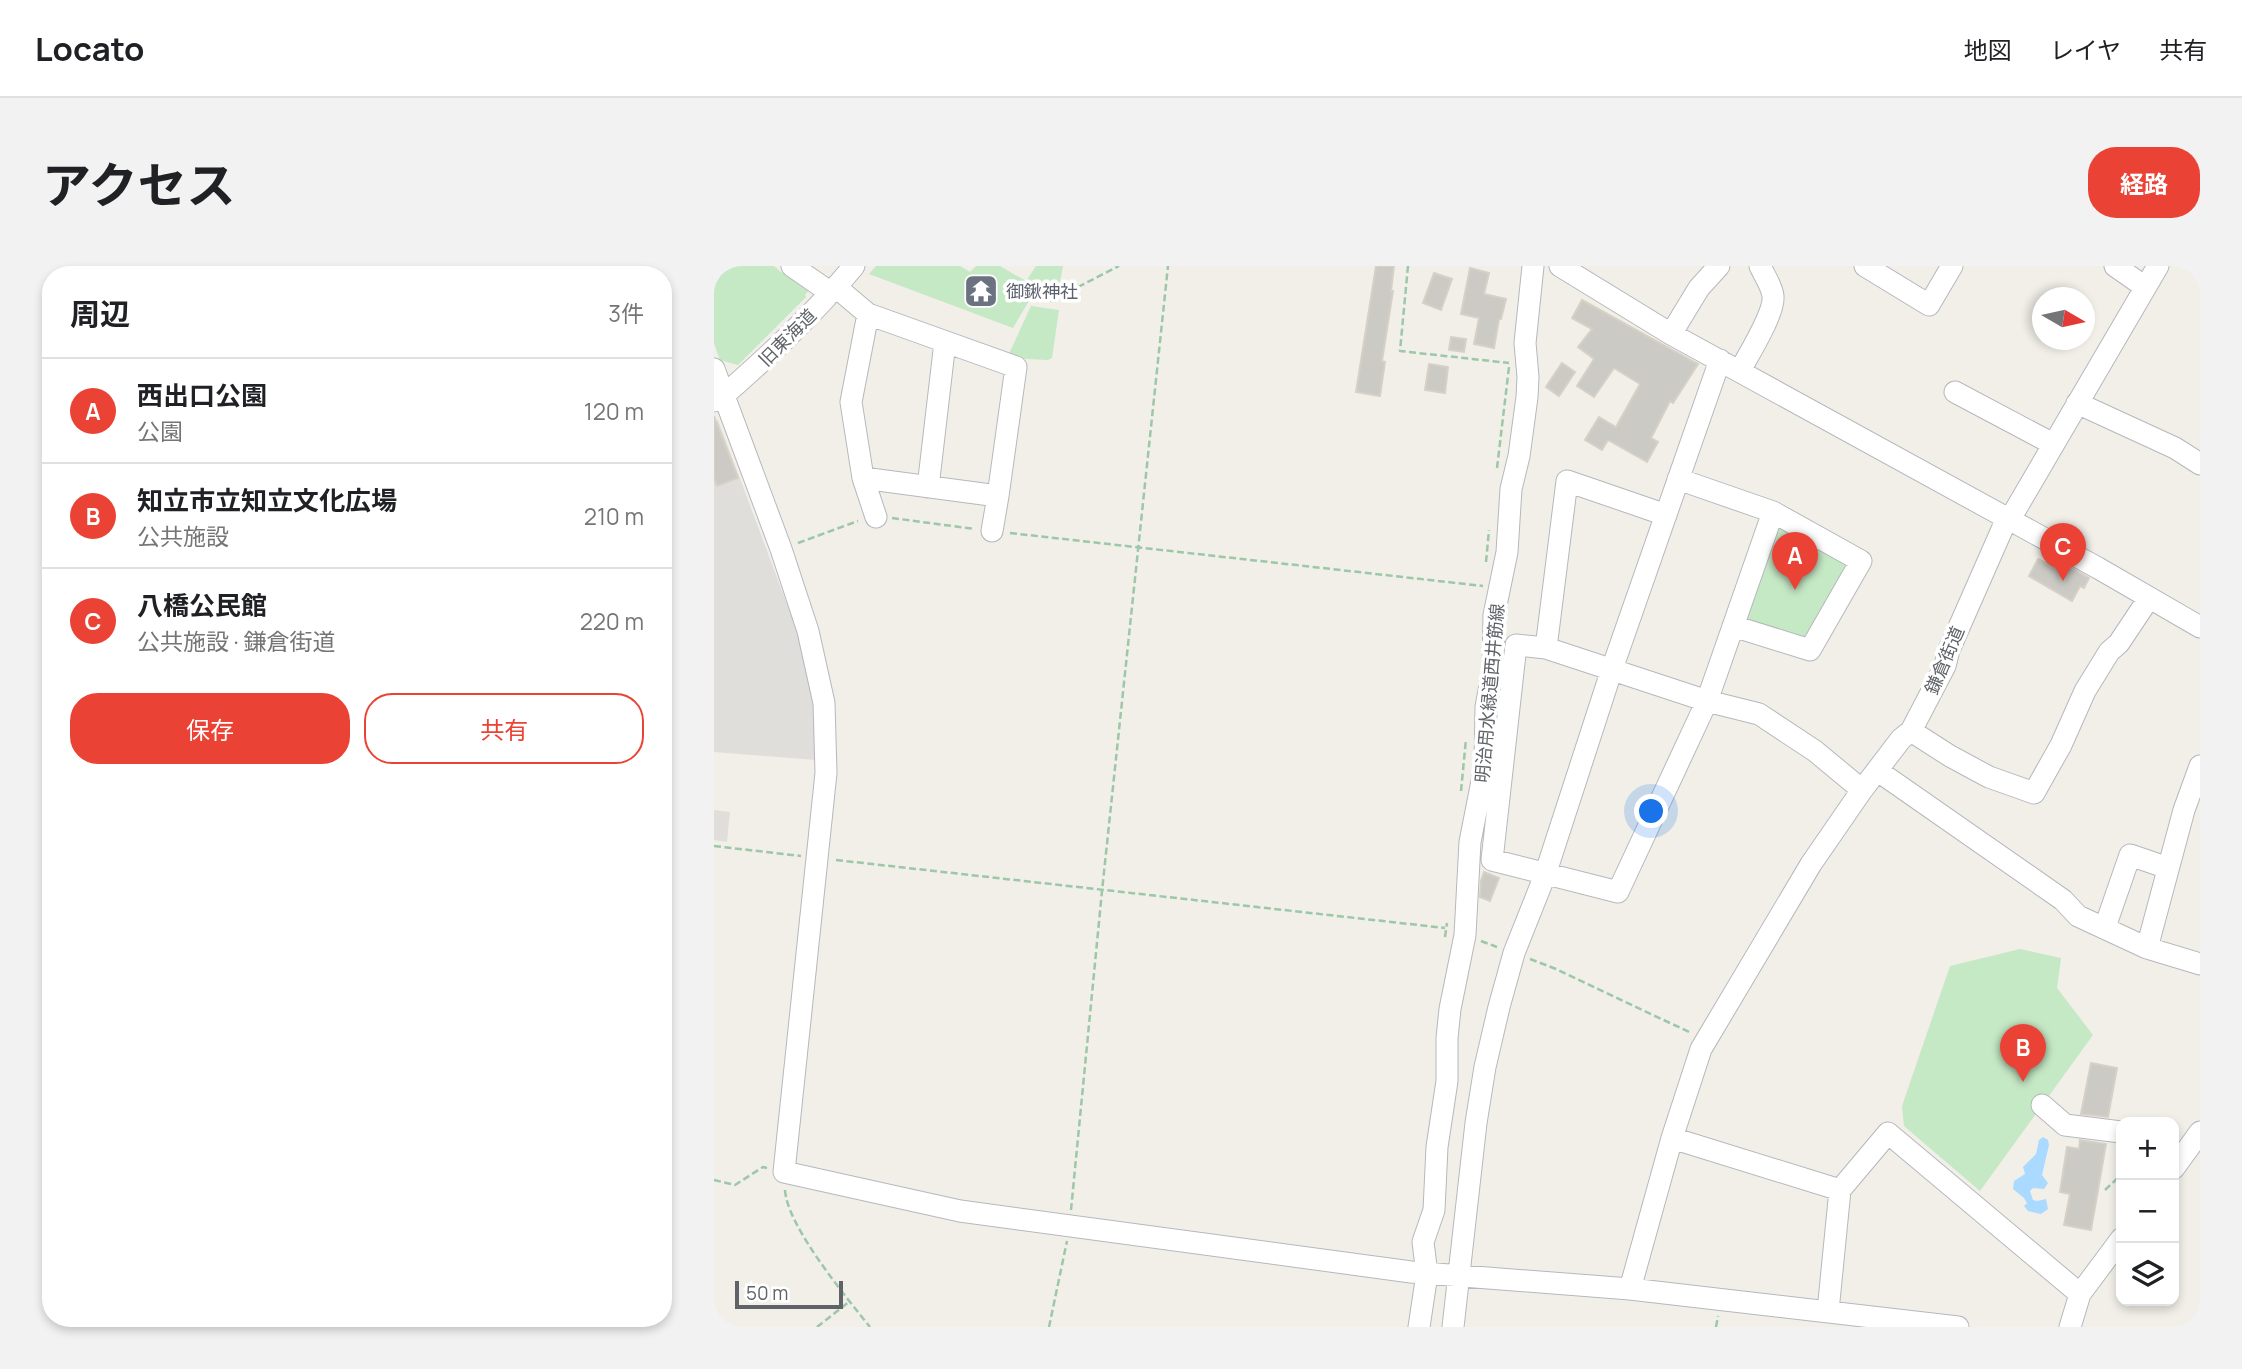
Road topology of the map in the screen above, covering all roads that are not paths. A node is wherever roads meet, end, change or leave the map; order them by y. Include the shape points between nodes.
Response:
1 (792, 266) edge
2 (854, 266) edge
3 (1533, 266) edge
4 (1560, 266) edge
5 (1719, 266) edge
6 (1760, 266) edge
7 (1952, 266) edge
8 (2115, 266) edge
9 (2158, 266) edge
10 (1876, 269) edge
11 (2145, 286) junction
12 (833, 290) junction
13 (868, 314) junction
14 (1671, 334) junction
15 (944, 342) junction
16 (1720, 360) junction
17 (714, 369) edge
18 (1740, 372) junction
19 (1955, 392) dead end
20 (718, 398) edge
21 (2077, 403) junction
22 (2053, 444) junction
23 (2200, 464) edge
24 (863, 478) junction
25 (1678, 479) junction
26 (928, 487) junction
27 (998, 496) junction
28 (1773, 512) junction
29 (1666, 515) junction
30 (876, 517) road end
31 (2010, 519) junction
32 (992, 531) road end
33 (2149, 598) junction
34 (1733, 626) junction
35 (2200, 627) edge
36 (1546, 648) junction
37 (1612, 669) junction
38 (1707, 701) junction
39 (1911, 731) junction
40 (2200, 766) edge
41 (1878, 771) junction
42 (1862, 790) junction
43 (2168, 869) junction
44 (1545, 875) junction
45 (2105, 927) junction
46 (2147, 948) junction
47 (2200, 964) edge
48 (2042, 1105) dead end
49 (2116, 1131) edge
50 (2200, 1132) edge
51 (1672, 1138) junction
52 (2179, 1158) edge
53 (1840, 1190) junction
54 (2117, 1243) edge
55 (1427, 1274) junction
56 (1460, 1276) junction
57 (1630, 1289) junction
58 (2080, 1294) junction
59 (1828, 1311) junction
60 (1419, 1327) edge
61 (1453, 1327) edge
62 (1958, 1327) edge
63 (2070, 1327) edge

1 - 12 street
2 - 12 street, 旧東海道
3 - 55 street, 明治用水緑道西井筋線 via 1525,343 1527,397 1494,615 1485,766 1470,842 1465,935 1450,1009 1434,1210 1423,1242
4 - 14 street
5 - 14 street via 1699,288
6 - 18 street via 1773,302
7 - 10 street via 1929,305
8 - 11 street
9 - 11 street, 鎌倉街道
11 - 21 street, 鎌倉街道
12 - 13 street
12 - 20 street, 旧東海道 via 768,357
13 - 15 street
13 - 24 street via 851,402
14 - 16 street
15 - 26 street
15 - 27 street via 1016,367
16 - 18 street
16 - 25 street
17 - 20 street
18 - 31 street
19 - 22 street
20 - 55 street via 781,549 808,631 824,703 827,773 784,1172 960,1210
21 - 22 street, 鎌倉街道
21 - 23 street
22 - 31 street, 鎌倉街道
24 - 26 street
24 - 30 street
25 - 28 street
25 - 29 street
26 - 27 street
27 - 32 street
28 - 34 street
28 - 34 street via 1861,561 1810,650
29 - 36 street via 1567,481
29 - 37 street
31 - 33 street
31 - 39 street, 鎌倉街道
33 - 35 street
33 - 39 street via 2085,691 2035,793 1989,777
34 - 38 street
36 - 37 street
36 - 44 street via 1516,645 1492,860
37 - 38 street
37 - 44 street
38 - 42 street via 1759,714
38 - 44 street via 1618,892
39 - 41 street, 鎌倉街道
40 - 43 street
41 - 42 street, 鎌倉街道
41 - 45 street via 2063,900 2078,916
42 - 51 street, 鎌倉街道 via 1811,864 1702,1049
43 - 45 street via 2130,855
43 - 46 street
44 - 56 street via 1514,953 1485,1067
45 - 46 street
46 - 47 street
48 - 49 street via 2065,1125
50 - 52 street
51 - 53 street
51 - 57 street, 鎌倉街道
53 - 58 street via 1888,1133
53 - 59 street
54 - 58 street
55 - 56 street
55 - 60 street, 明治用水緑道西井筋線
56 - 57 street
56 - 61 street
57 - 59 street
58 - 63 street
59 - 62 street

